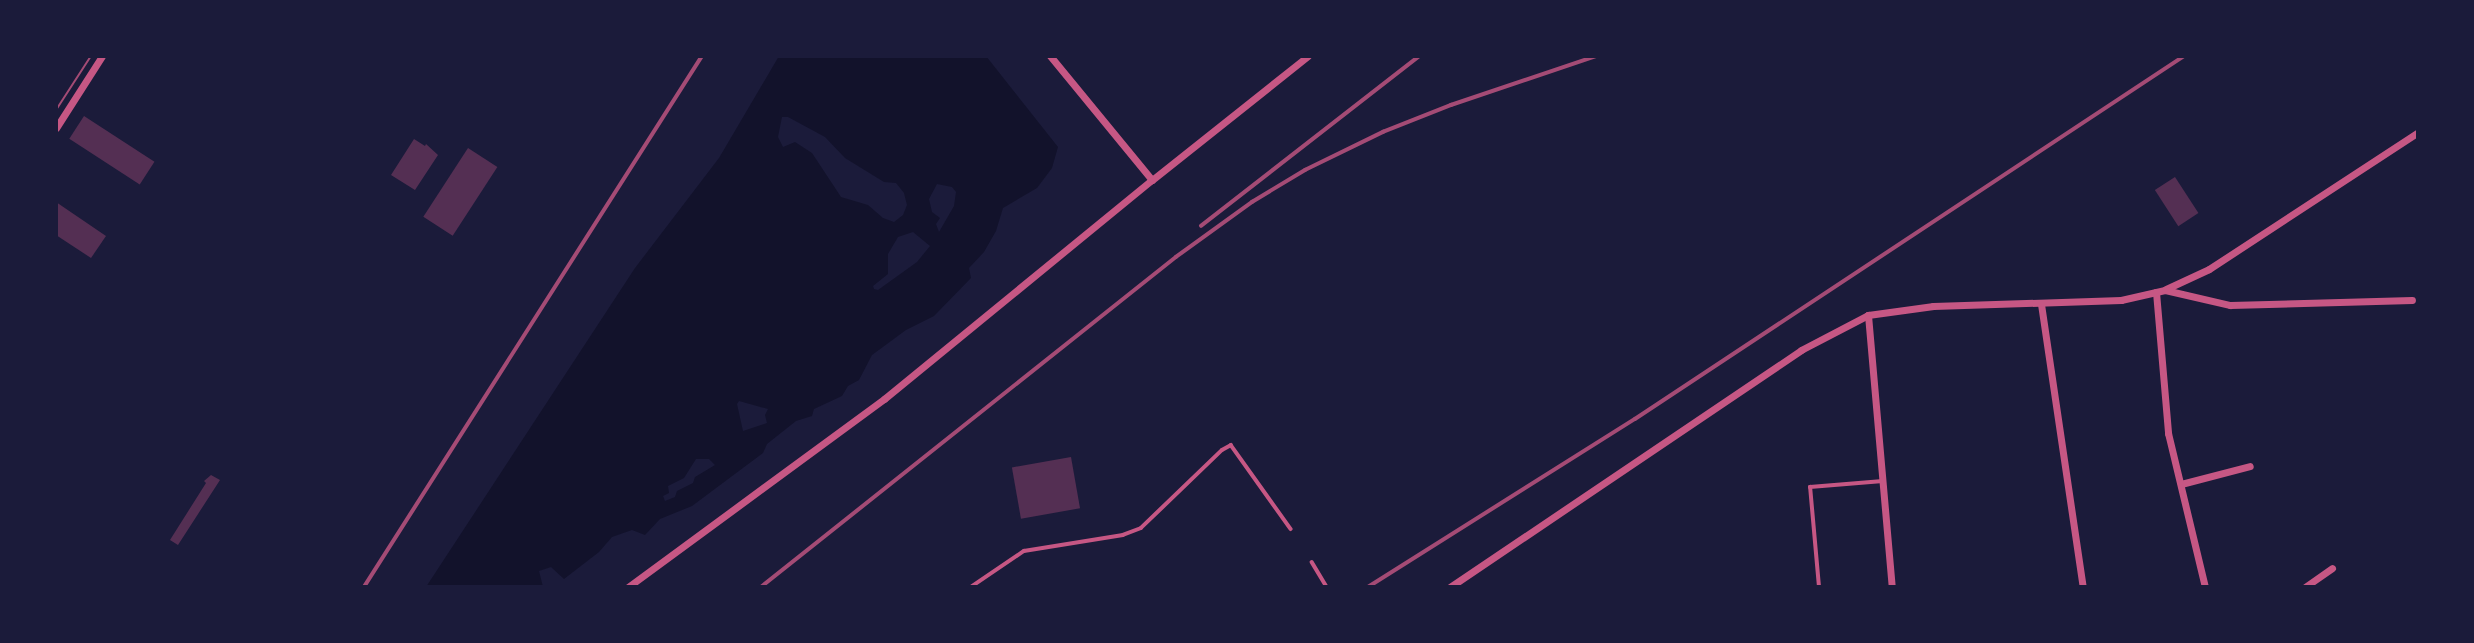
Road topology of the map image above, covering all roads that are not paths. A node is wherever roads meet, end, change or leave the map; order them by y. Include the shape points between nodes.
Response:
1 (102, 56) edge
2 (1050, 56) edge
3 (1308, 56) edge
4 (56, 128) edge
5 (2418, 132) edge
6 (1152, 180) junction
7 (2165, 290) junction
8 (2156, 292) junction
9 (2412, 300) dead end
10 (2041, 304) junction
11 (1868, 315) junction
12 (2250, 466) dead end
13 (1885, 481) junction
14 (2181, 484) junction
15 (1291, 529) dead end
16 (1312, 562) dead end
17 (2332, 568) dead end
18 (628, 587) edge
19 (971, 587) edge
20 (1327, 587) edge
21 (1450, 587) edge
22 (1819, 587) edge
23 (1892, 587) edge
24 (2083, 587) edge
25 (2205, 587) edge
26 (2305, 587) edge

1 - 4 street
2 - 6 street
3 - 6 street
5 - 7 street via 2209,270
6 - 18 street via 884,399
7 - 8 street
7 - 9 street via 2230,305
8 - 10 street via 2121,300
8 - 14 street via 2168,433
10 - 11 street via 1907,307
10 - 24 street
11 - 13 street
11 - 21 street via 1801,350
12 - 14 street
13 - 22 lane via 1810,487
13 - 23 street
14 - 25 street
15 - 19 lane via 1231,445 1141,528 1024,551
16 - 20 lane
17 - 26 street

